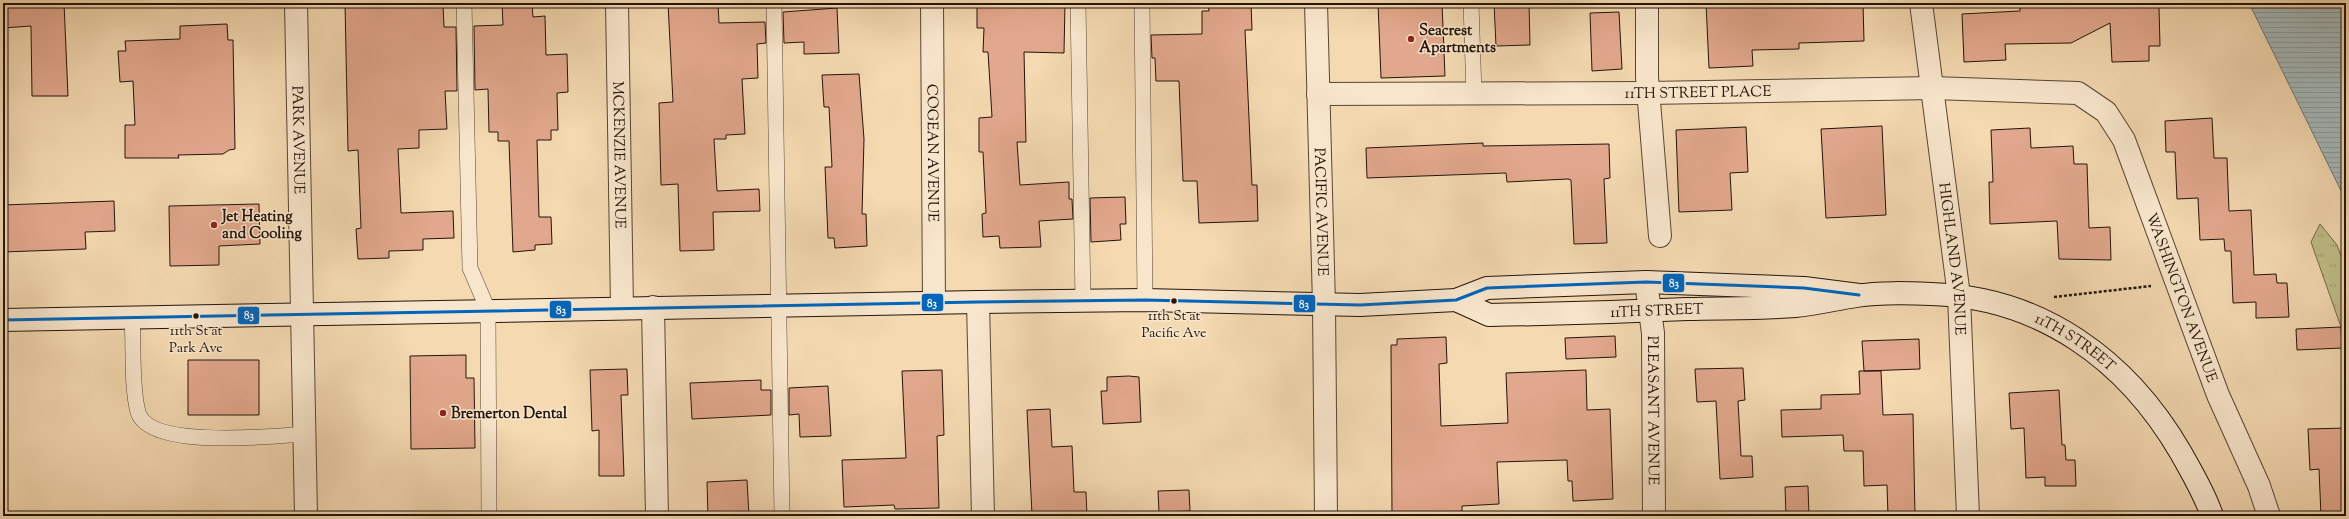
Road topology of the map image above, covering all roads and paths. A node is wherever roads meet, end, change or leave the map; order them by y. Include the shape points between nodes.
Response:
1 (296, 3) edge
2 (464, 3) edge
3 (617, 3) edge
4 (774, 3) edge
5 (932, 3) edge
6 (1078, 3) edge
7 (1142, 3) edge
8 (1316, 3) edge
9 (1471, 3) edge
10 (1647, 3) edge
11 (1921, 3) edge
12 (1933, 88) junction
13 (2078, 92) joint
14 (1648, 93) junction
15 (1318, 94) junction
16 (1474, 94) junction
17 (1660, 236) dead end
18 (1646, 282) junction
19 (2155, 286) dead end
20 (1859, 295) junction
21 (1959, 296) junction
22 (2053, 297) dead end
23 (1145, 300) junction
24 (1456, 300) junction
25 (1083, 301) junction
26 (978, 302) junction
27 (934, 303) junction
28 (779, 305) junction
29 (1324, 305) junction
30 (653, 307) junction
31 (622, 308) junction
32 (488, 310) junction
33 (1649, 311) junction
34 (304, 315) junction
35 (132, 318) junction
36 (3, 320) edge
37 (305, 434) junction
38 (306, 516) edge
39 (489, 516) edge
40 (657, 516) edge
41 (782, 516) edge
42 (983, 516) edge
43 (1326, 516) edge
44 (1654, 516) edge
45 (1968, 516) edge
46 (2212, 516) edge
47 (2269, 516) edge

1 - 34 street, PARK AVENUE
2 - 32 lane via 470,268
3 - 31 street, MCKENZIE AVENUE
4 - 28 lane
5 - 27 street, COGEAN AVENUE
6 - 25 lane
7 - 23 lane
8 - 15 street, PACIFIC AVENUE
9 - 16 lane
10 - 14 street
11 - 12 street, HIGHLAND AVENUE
12 - 13 street, 11TH STREET PLACE
12 - 14 street, 11TH STREET PLACE
12 - 21 street, HIGHLAND AVENUE
13 - 47 street, WASHINGTON AVENUE via 2106,112 2124,140 2218,395 2259,486
14 - 16 street, 11TH STREET PLACE
14 - 17 street
15 - 16 street, 11TH STREET PLACE
15 - 29 street, PACIFIC AVENUE
18 - 20 street, 11TH STREET via 1804,288
18 - 24 street, 11TH STREET via 1488,288
18 - 33 street, PLEASANT AVENUE
19 - 22 path
20 - 21 street, 11TH STREET
20 - 33 street, 11TH STREET via 1795,306
21 - 45 street, HIGHLAND AVENUE
21 - 46 street, 11TH STREET via 1998,304 2042,319 2103,357 2151,406 2193,474
23 - 25 street, 11TH STREET
23 - 29 street, 11TH STREET
24 - 29 street, 11TH STREET
24 - 33 street, 11TH STREET via 1488,315
25 - 26 street, 11TH STREET
26 - 27 street, 11TH STREET
26 - 42 street
27 - 28 street, 11TH STREET
28 - 30 street, 11TH STREET
28 - 41 lane
29 - 43 street, PACIFIC AVENUE
30 - 31 street, 11TH STREET
30 - 40 street
31 - 32 street, 11TH STREET
32 - 34 street, 11TH STREET
32 - 39 lane
33 - 44 street, PLEASANT AVENUE via 1653,333
34 - 35 street, 11TH STREET
34 - 37 street, PARK AVENUE
35 - 36 street, 11TH STREET
35 - 37 lane via 138,413 151,426 172,435 221,438
37 - 38 street, PARK AVENUE

